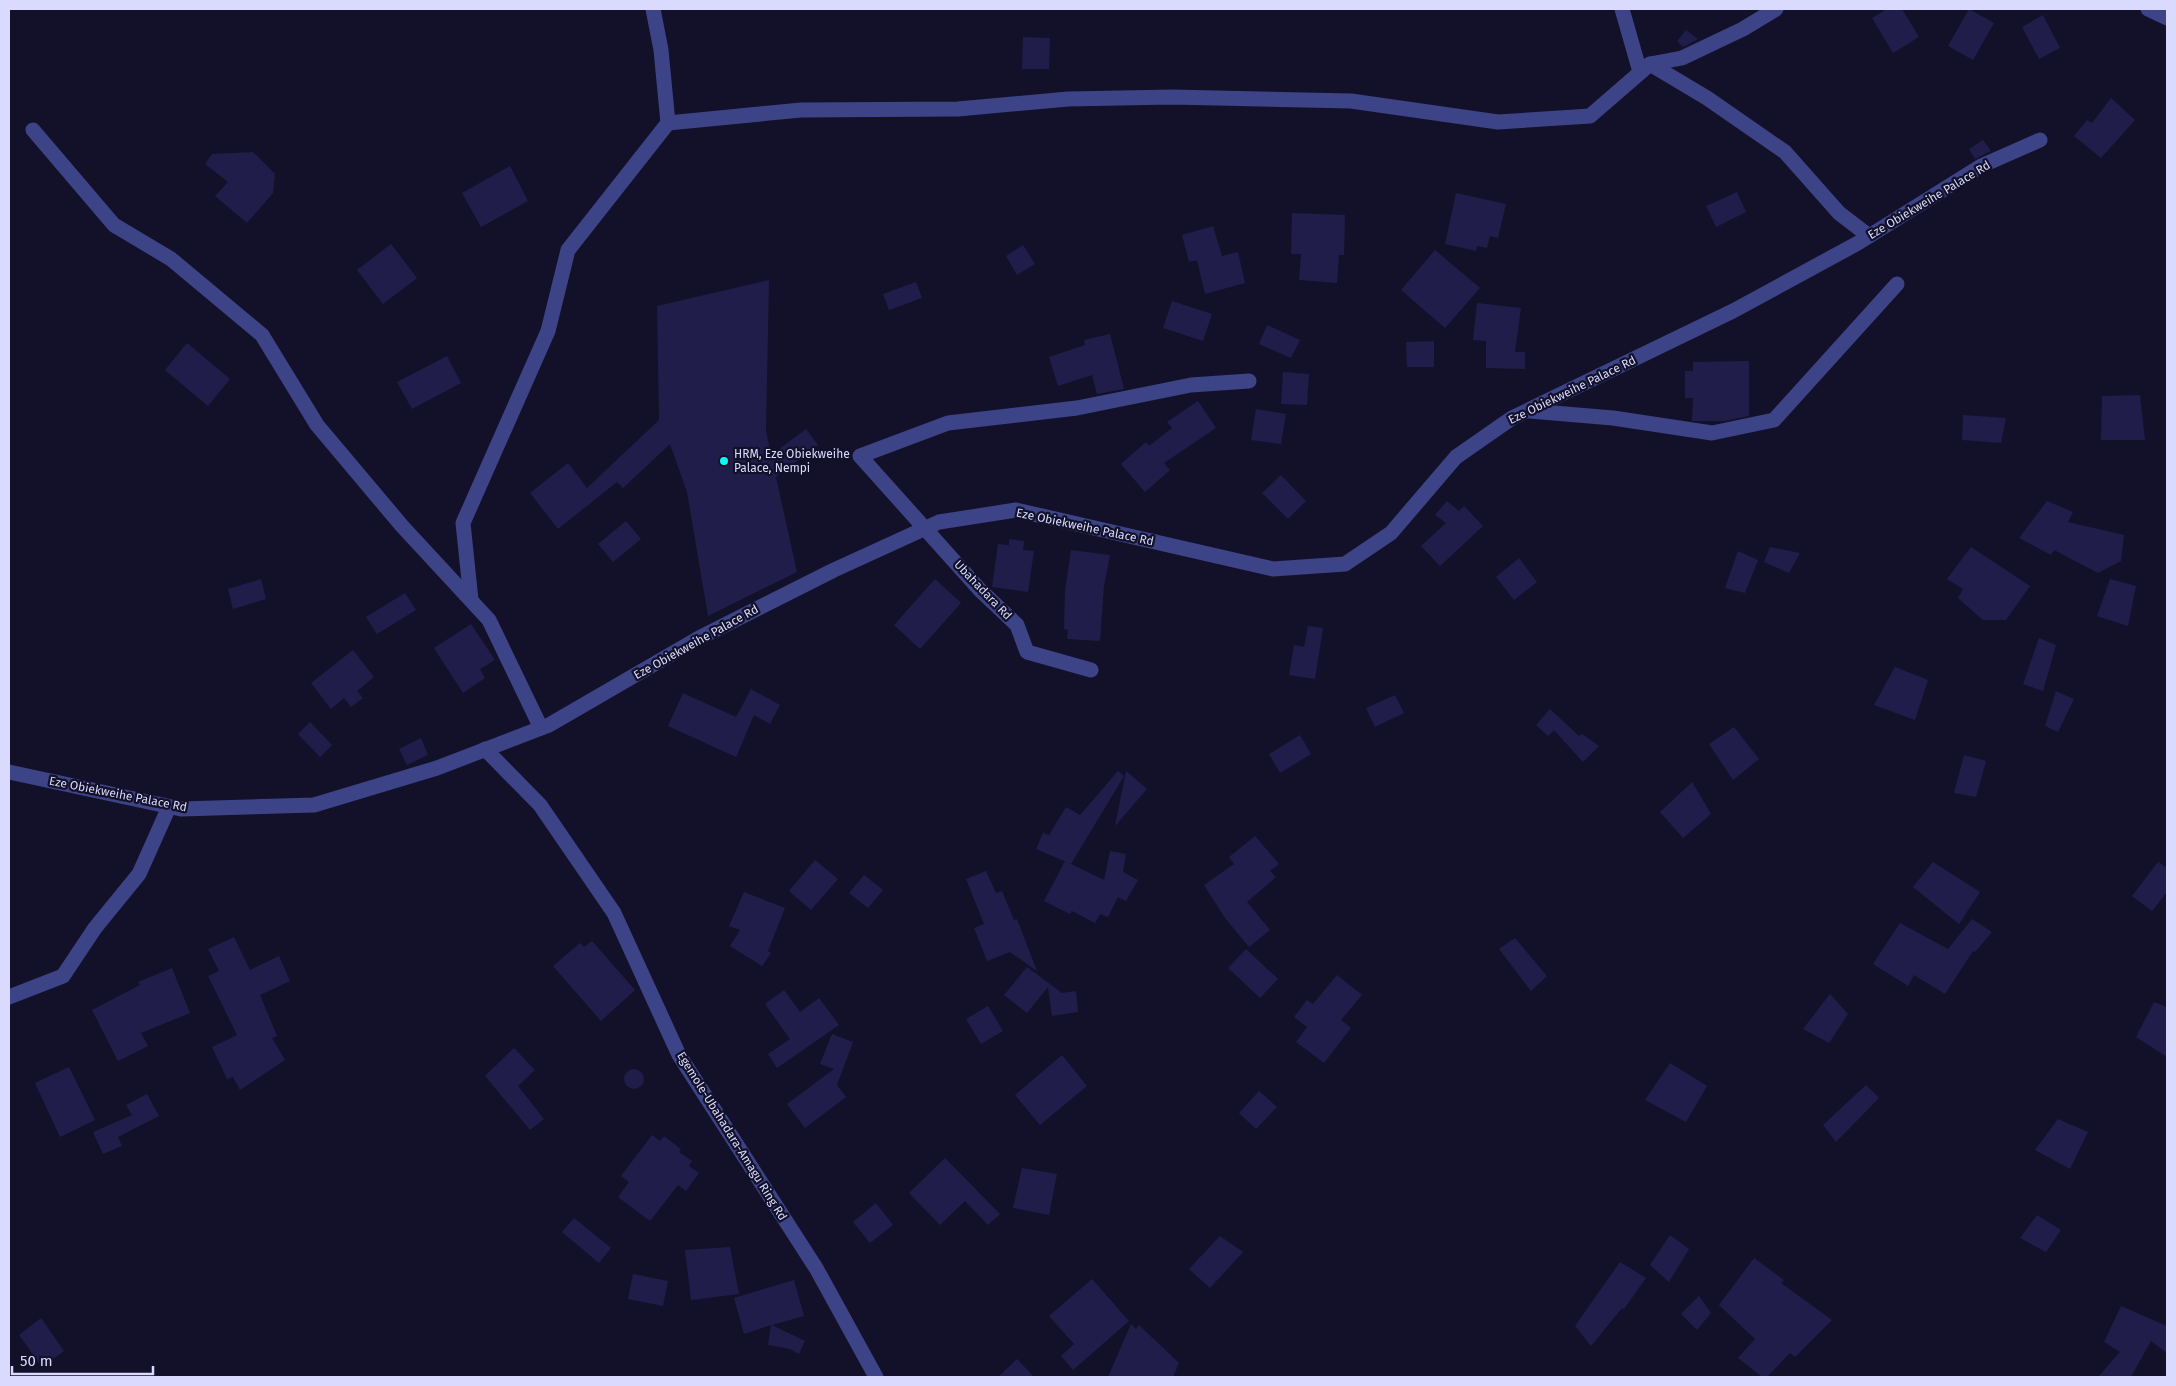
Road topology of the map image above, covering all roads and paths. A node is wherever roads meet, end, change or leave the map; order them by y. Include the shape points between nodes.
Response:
1 (654, 9) edge
2 (1622, 9) edge
3 (1776, 9) edge
4 (2148, 9) edge
5 (2167, 18) edge
6 (1645, 68) junction
7 (668, 123) junction
8 (33, 130) dead end
9 (2040, 140) dead end
10 (1869, 236) junction
11 (1897, 284) dead end
12 (1249, 381) dead end
13 (1528, 410) junction
14 (926, 528) junction
15 (471, 600) junction
16 (1091, 670) dead end
17 (541, 728) junction
18 (485, 749) junction
19 (9, 772) edge
20 (169, 807) junction
21 (9, 997) edge
22 (876, 1377) edge

1 - 7 street
2 - 6 street
3 - 6 street via 1682,58
4 - 5 street
6 - 7 street via 1590,116 1498,122 1351,101 1172,97 1068,99 958,109 801,110
6 - 10 street via 1707,98 1785,152 1839,213
7 - 15 street via 568,250 548,331 463,523
8 - 15 street via 114,225 171,259 262,334 317,425 402,526
9 - 10 street, Eze Obiekweihe Palace Rd via 1981,166
10 - 13 street, Eze Obiekweihe Palace Rd via 1733,311
11 - 13 street via 1774,420 1712,433 1613,418
12 - 14 street via 1191,384 1077,408 948,423 860,456
13 - 14 street, Eze Obiekweihe Palace Rd via 1456,457 1391,533 1345,564 1273,569 1016,510 939,522
14 - 16 street, Ubahadara Rd via 980,590 1017,625 1027,652
14 - 17 street, Eze Obiekweihe Palace Rd via 699,638
15 - 17 street via 489,620
17 - 18 street, Eze Obiekweihe Palace Rd
18 - 20 street, Eze Obiekweihe Palace Rd via 437,768 314,805
18 - 22 street, Egemole-Ubahadara-Amagu Ring Rd via 540,805 614,912 679,1055 816,1268
19 - 20 street, Eze Obiekweihe Palace Rd
20 - 21 street via 139,874 95,928 63,976

